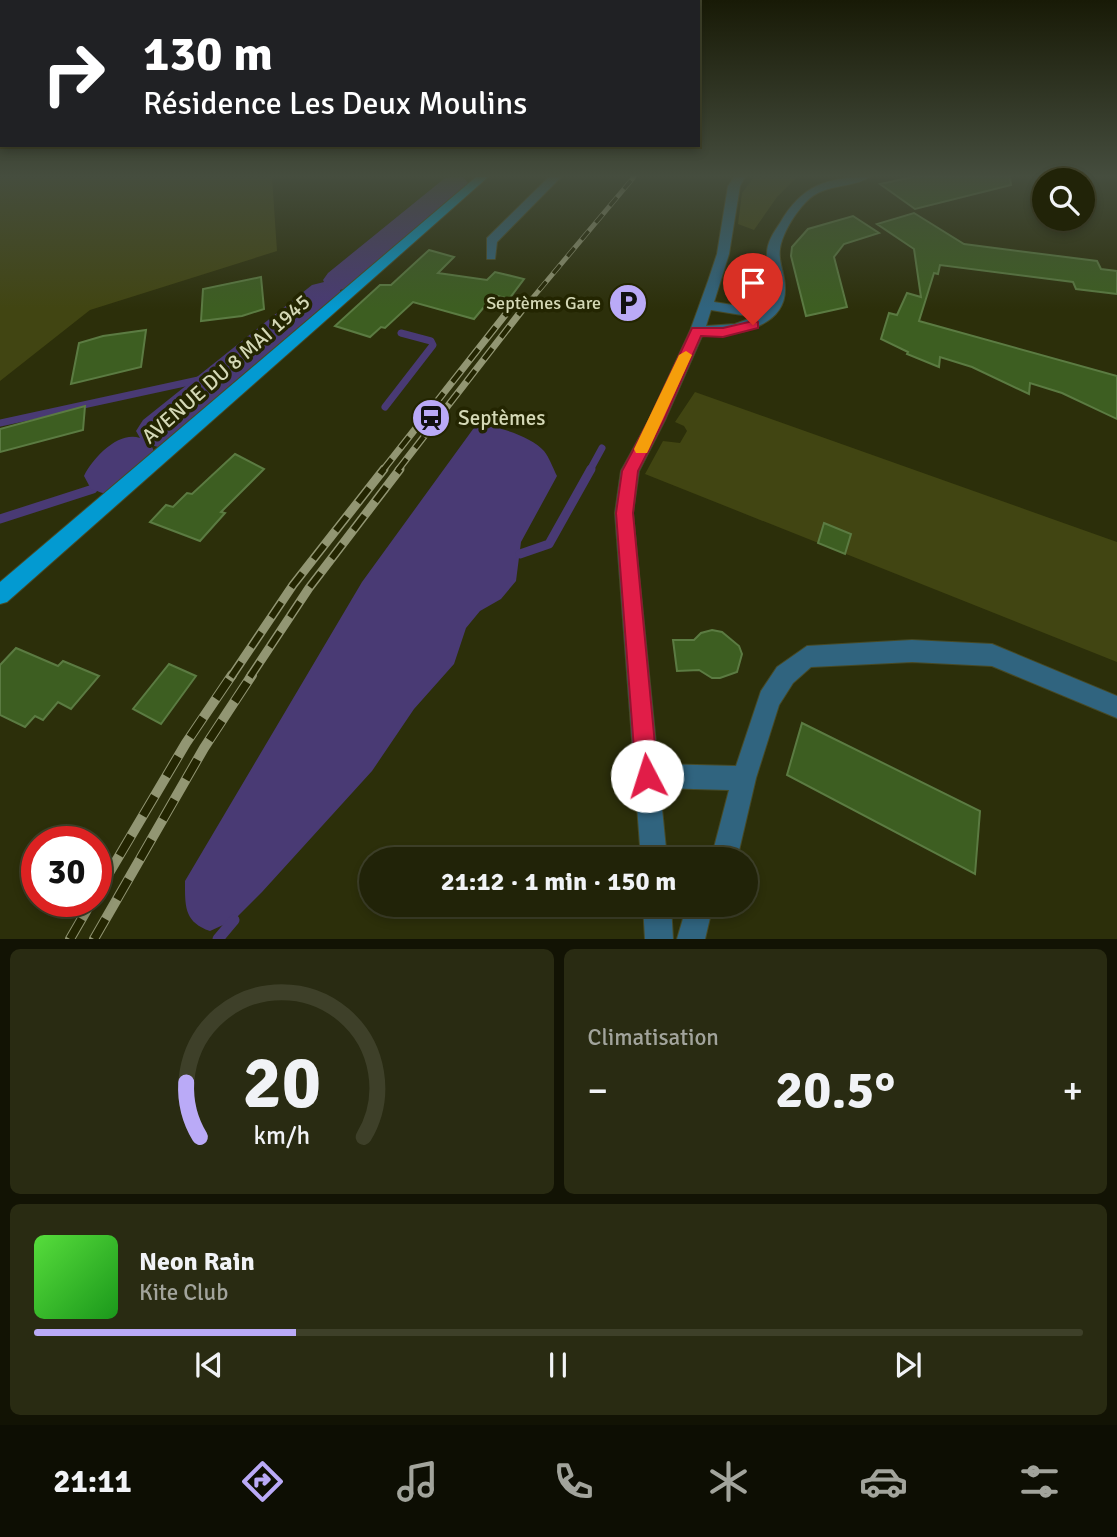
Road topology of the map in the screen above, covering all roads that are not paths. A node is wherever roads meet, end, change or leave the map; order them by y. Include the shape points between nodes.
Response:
1 (432, 221) edge
2 (511, 221) edge
3 (728, 221) edge
4 (789, 221) edge
5 (491, 256) dead end
6 (707, 305) junction
7 (765, 315) junction
8 (697, 331) junction
9 (0, 595) edge
10 (1117, 707) edge
11 (647, 776) junction
12 (744, 778) junction
13 (653, 847) edge
14 (727, 847) edge
15 (658, 917) edge
16 (694, 917) edge
17 (659, 939) edge
18 (691, 939) edge

1 - 9 main road, AVENUE DU 8 MAI 1945
2 - 5 street via 491,241
3 - 6 street
4 - 7 street via 774,248 779,292
6 - 7 street
6 - 8 street
7 - 8 street via 753,325 733,330
8 - 11 street via 630,471 624,513
10 - 12 street via 992,654 912,650 807,657 785,675 769,699
11 - 12 street
11 - 13 street
12 - 14 street
15 - 17 street
16 - 18 street

